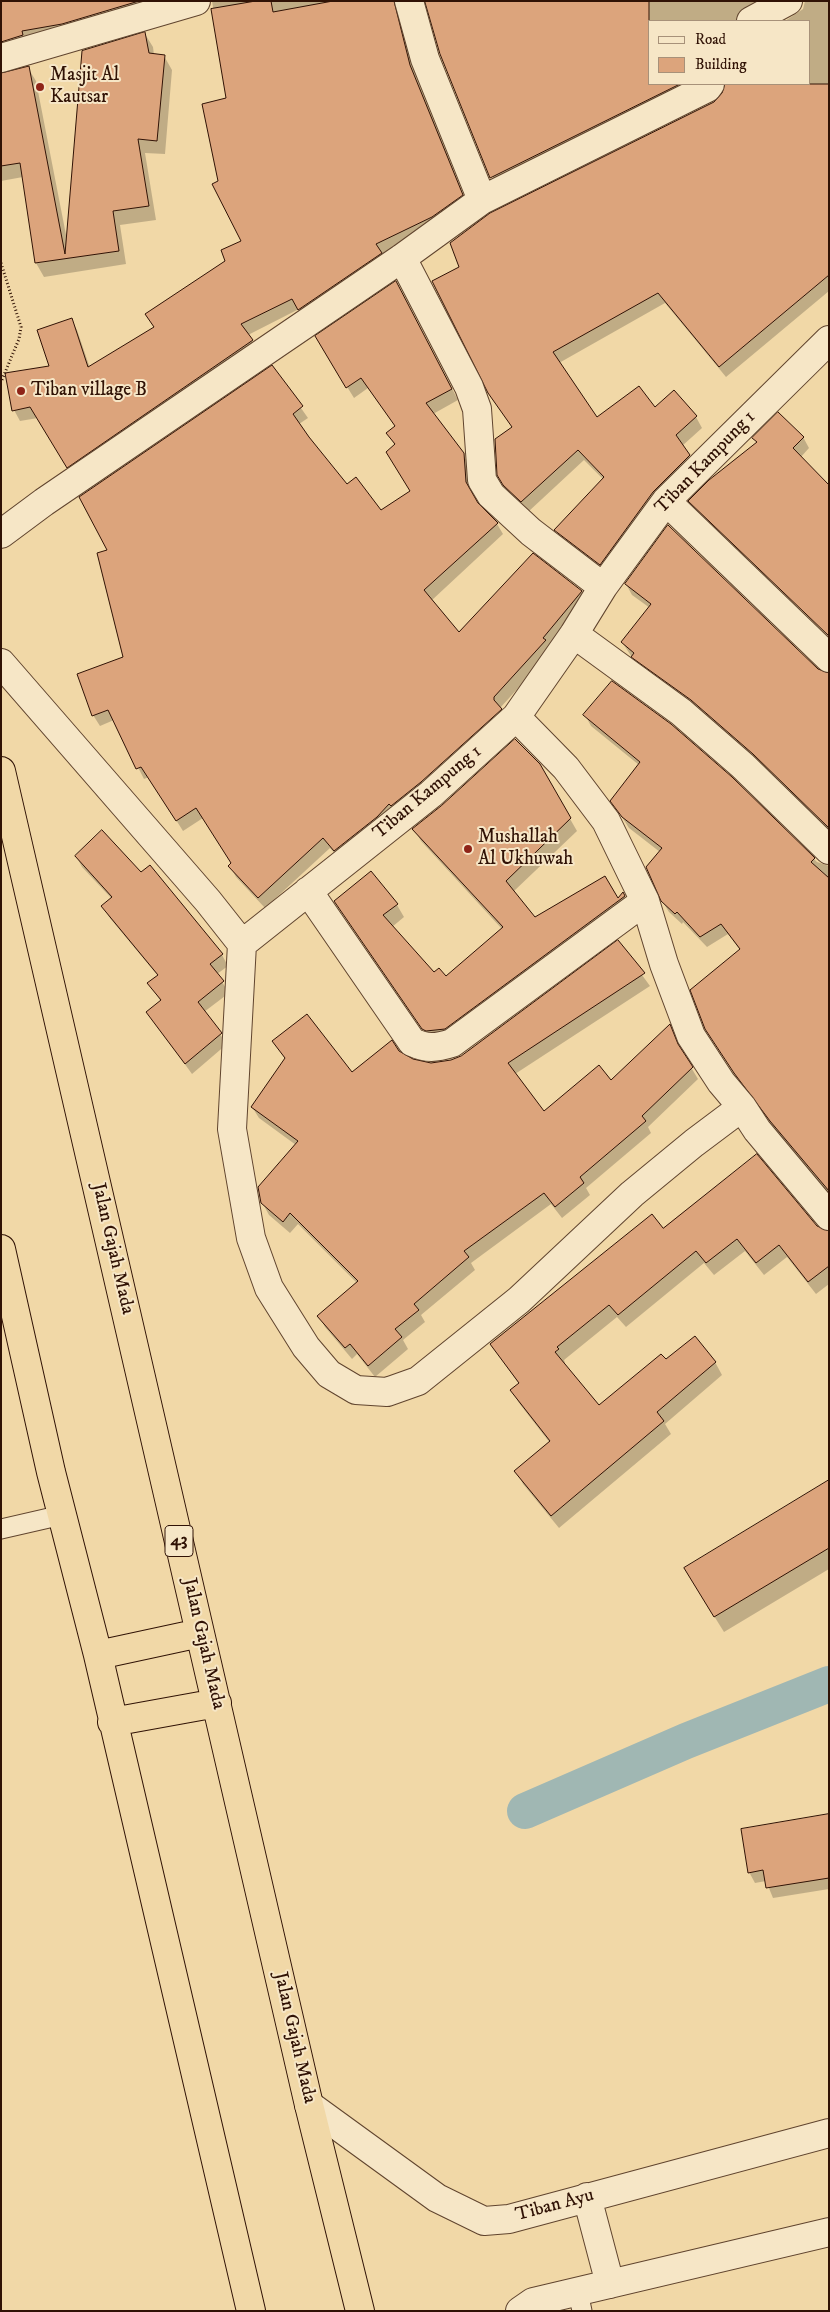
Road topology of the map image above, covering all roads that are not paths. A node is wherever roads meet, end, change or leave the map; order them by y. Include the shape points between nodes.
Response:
1 (196, 1) edge
2 (409, 1) edge
3 (788, 1) edge
4 (753, 20) edge
5 (1, 58) edge
6 (709, 85) edge
7 (482, 200) junction
8 (402, 258) junction
9 (829, 340) edge
10 (666, 501) junction
11 (1, 534) edge
12 (602, 587) junction
13 (574, 634) junction
14 (829, 658) edge
15 (1, 663) edge
16 (516, 717) junction
17 (1, 771) edge
18 (829, 850) edge
19 (308, 891) junction
20 (645, 901) junction
21 (242, 944) junction
22 (742, 1107) junction
23 (829, 1216) edge
24 (1, 1249) edge
25 (62, 1515) junction
26 (1, 1529) edge
27 (200, 1634) junction
28 (98, 1655) junction
29 (217, 1703) junction
30 (112, 1722) junction
31 (309, 2106) junction
32 (829, 2133) edge
33 (587, 2197) junction
34 (829, 2232) edge
35 (610, 2284) junction
36 (580, 2301) edge
37 (251, 2311) edge
38 (360, 2311) edge
39 (520, 2311) edge

1 - 5 street
2 - 7 street via 425,60
3 - 4 street
6 - 7 street
7 - 8 street
8 - 11 street
8 - 12 street via 472,394 477,409 482,480 491,495 531,532
9 - 10 street, Tiban Kampung 1
10 - 12 street, Tiban Kampung 1
10 - 14 street
12 - 13 street, Tiban Kampung 1
13 - 16 street, Tiban Kampung 1
13 - 18 street via 681,712 743,766
15 - 21 street via 202,893
16 - 19 street, Tiban Kampung 1 via 431,794
16 - 20 street via 566,768 606,821
17 - 27 highway, Jalan Gajah Mada / 43
19 - 20 street via 412,1042 433,1048 452,1043
19 - 21 street, Tiban Kampung 1
20 - 22 street via 691,1036
21 - 22 street via 232,1129 251,1238 270,1288 306,1346 329,1374 356,1390 386,1392 418,1381 519,1300 632,1194
22 - 23 street via 757,1130
24 - 25 highway
25 - 26 lane
25 - 28 highway
27 - 28 highway
27 - 29 highway, Jalan Gajah Mada / 43
28 - 30 highway
29 - 30 highway
29 - 31 highway, Jalan Gajah Mada / 43
30 - 37 highway
31 - 33 street, Tiban Ayu via 437,2198 484,2221 509,2219
31 - 38 highway, Jalan Gajah Mada / 43
32 - 33 street, Tiban Ayu
33 - 35 street
34 - 35 street
35 - 36 street
36 - 39 street via 532,2302

